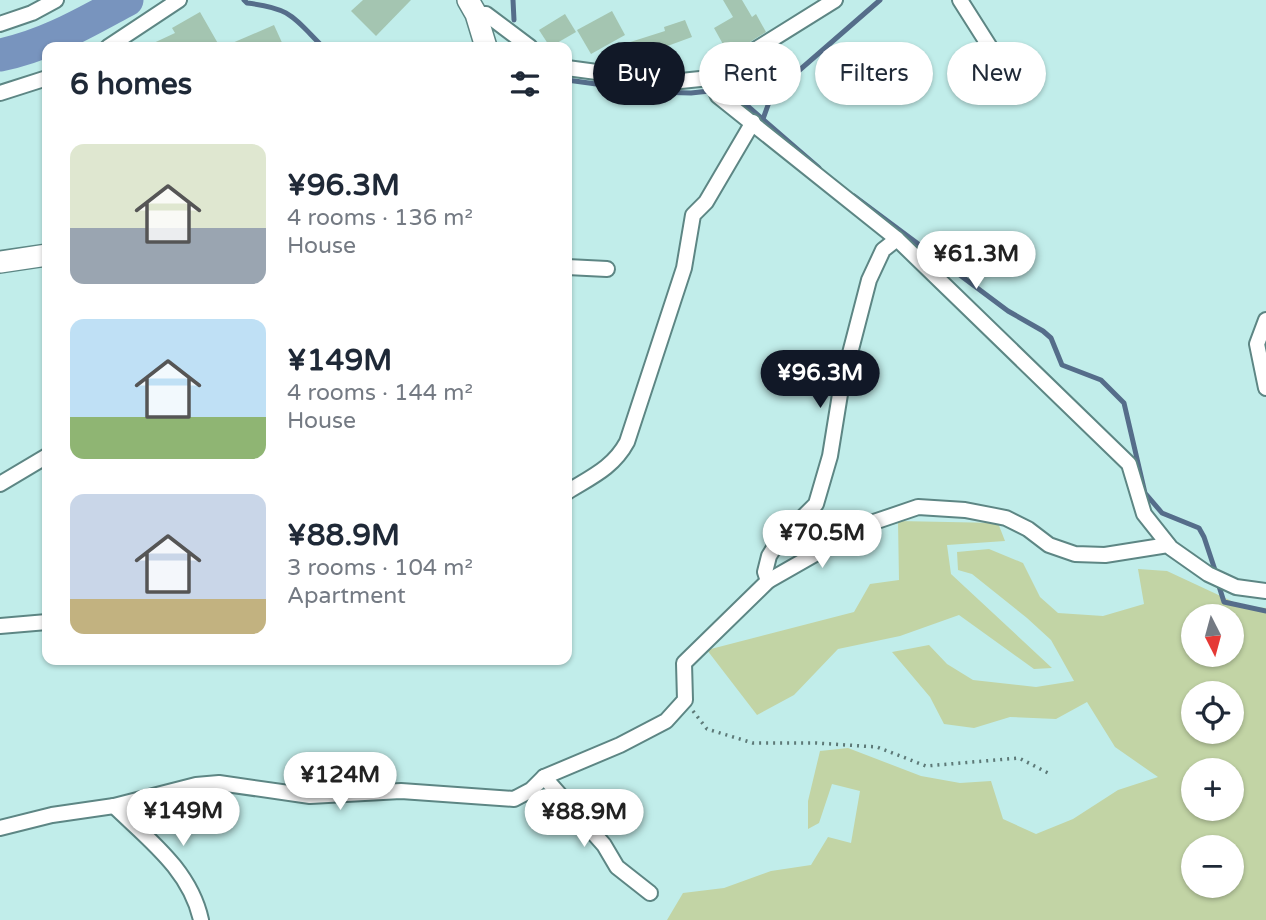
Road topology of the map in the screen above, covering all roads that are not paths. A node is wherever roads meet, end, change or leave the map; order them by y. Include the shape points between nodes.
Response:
1 (56, 0) edge
2 (180, 0) edge
3 (835, 0) edge
4 (960, 0) edge
5 (472, 7) edge
6 (0, 24) edge
7 (116, 42) edge
8 (484, 42) edge
9 (523, 42) edge
10 (775, 42) edge
11 (986, 42) edge
12 (572, 69) edge
13 (42, 80) edge
14 (699, 85) edge
15 (0, 93) edge
16 (734, 105) edge
17 (753, 122) junction
18 (897, 239) junction
19 (42, 256) edge
20 (0, 262) edge
21 (572, 267) edge
22 (607, 270) dead end
23 (1266, 320) edge
24 (1266, 387) edge
25 (42, 459) edge
26 (0, 484) edge
27 (572, 489) edge
28 (1168, 545) junction
29 (768, 581) junction
30 (1266, 591) edge
31 (42, 622) edge
32 (0, 626) edge
33 (544, 777) junction
34 (114, 806) junction
35 (0, 828) edge
36 (650, 893) dead end
37 (201, 920) edge

1 - 6 street
2 - 7 street
3 - 10 street
4 - 11 street
5 - 8 street
5 - 9 street
12 - 14 street
13 - 15 street
16 - 17 street
17 - 18 street
17 - 27 street via 706,202 693,215 684,268 627,442 608,467
18 - 28 street via 1129,464 1144,514
18 - 29 street via 883,250 869,281 816,504 777,543 765,572
19 - 20 street
21 - 22 street
23 - 24 street via 1257,344
25 - 26 street
28 - 29 street via 1105,555 1075,554 1049,545 1006,518 918,507 869,524
28 - 30 street via 1208,574 1236,587
29 - 33 street via 684,663 685,700 666,721
31 - 32 street
33 - 34 street via 514,799 401,791 310,796 219,782
33 - 36 street via 604,845 617,867
34 - 35 street
34 - 37 street via 175,865 193,893

